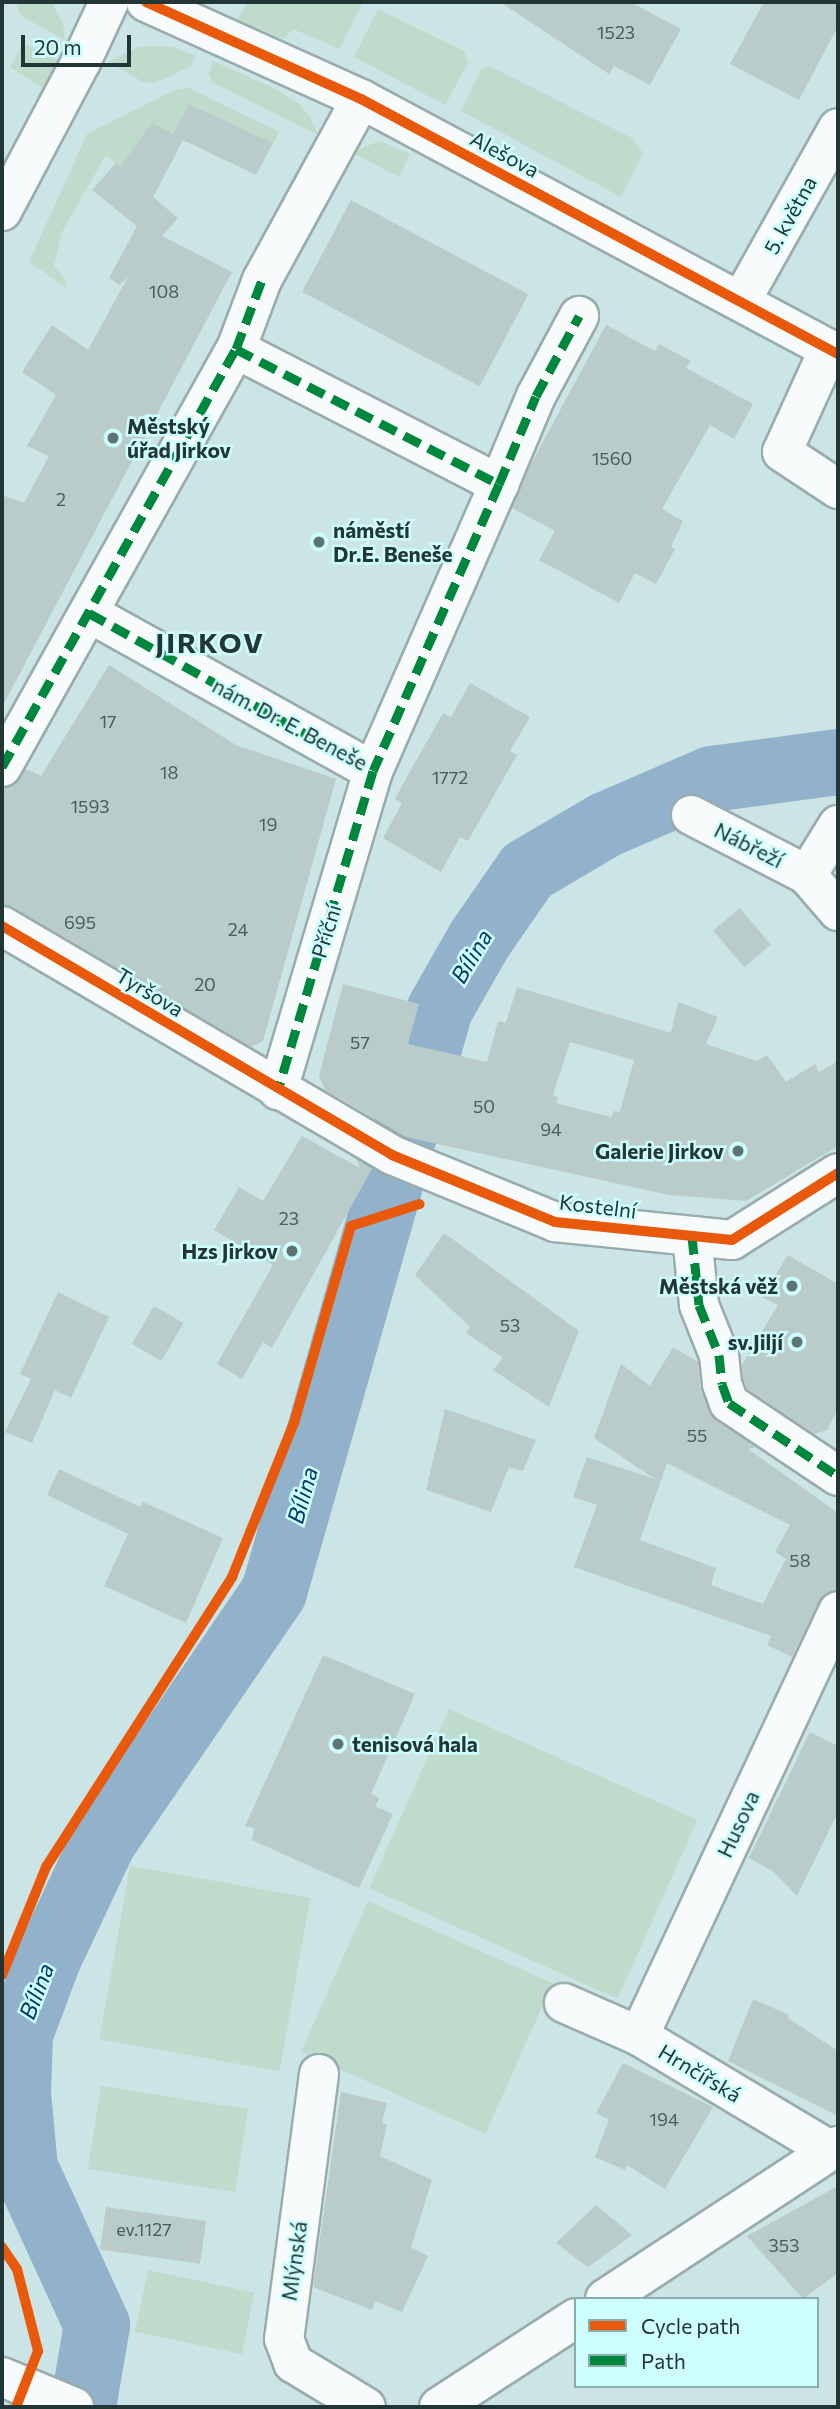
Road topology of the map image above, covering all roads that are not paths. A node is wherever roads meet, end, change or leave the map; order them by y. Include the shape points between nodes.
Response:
1 (109, 2) edge
2 (146, 2) edge
3 (361, 99) junction
4 (838, 128) edge
5 (2, 211) edge
6 (741, 301) junction
7 (579, 316) dead end
8 (236, 349) junction
9 (834, 351) edge
10 (499, 484) junction
11 (838, 489) edge
12 (89, 613) junction
13 (2, 767) edge
14 (373, 771) junction
15 (691, 815) dead end
16 (838, 825) edge
17 (807, 875) junction
18 (838, 911) edge
19 (2, 926) edge
20 (278, 1090) junction
21 (838, 1173) edge
22 (692, 1236) junction
23 (838, 1476) edge
24 (838, 1611) edge
25 (564, 2003) dead end
26 (639, 2036) junction
27 (319, 2074) dead end
28 (835, 2149) edge
29 (608, 2297) edge
30 (574, 2319) edge
31 (2, 2377) edge
32 (74, 2407) edge
33 (366, 2407) edge
34 (439, 2407) edge

1 - 5 street
2 - 3 street, Alešova
3 - 6 street, Alešova
3 - 8 street via 262,280
4 - 6 street, 5. května
6 - 9 street, Alešova
7 - 10 street, nám. Dr. E. Beneše via 536,396
8 - 10 street
8 - 12 street
9 - 11 street via 782,452
10 - 14 street, nám. Dr. E. Beneše
12 - 13 street
12 - 14 street, nám. Dr. E. Beneše
14 - 20 street, Příční
15 - 17 street, Nábřeží
16 - 17 street, Nábřeží
17 - 18 street, Nábřeží
19 - 20 street, Tyršova
20 - 22 street, Kostelní via 403,1160 555,1222
21 - 22 street, Kostelní via 732,1240
22 - 23 street via 699,1305 719,1355 729,1403
24 - 26 street, Husova
25 - 26 street, Hrnčířská
26 - 28 street, Hrnčířská
27 - 33 street, Mlýnská via 284,2339 293,2363
28 - 29 street
30 - 34 street
31 - 32 street

